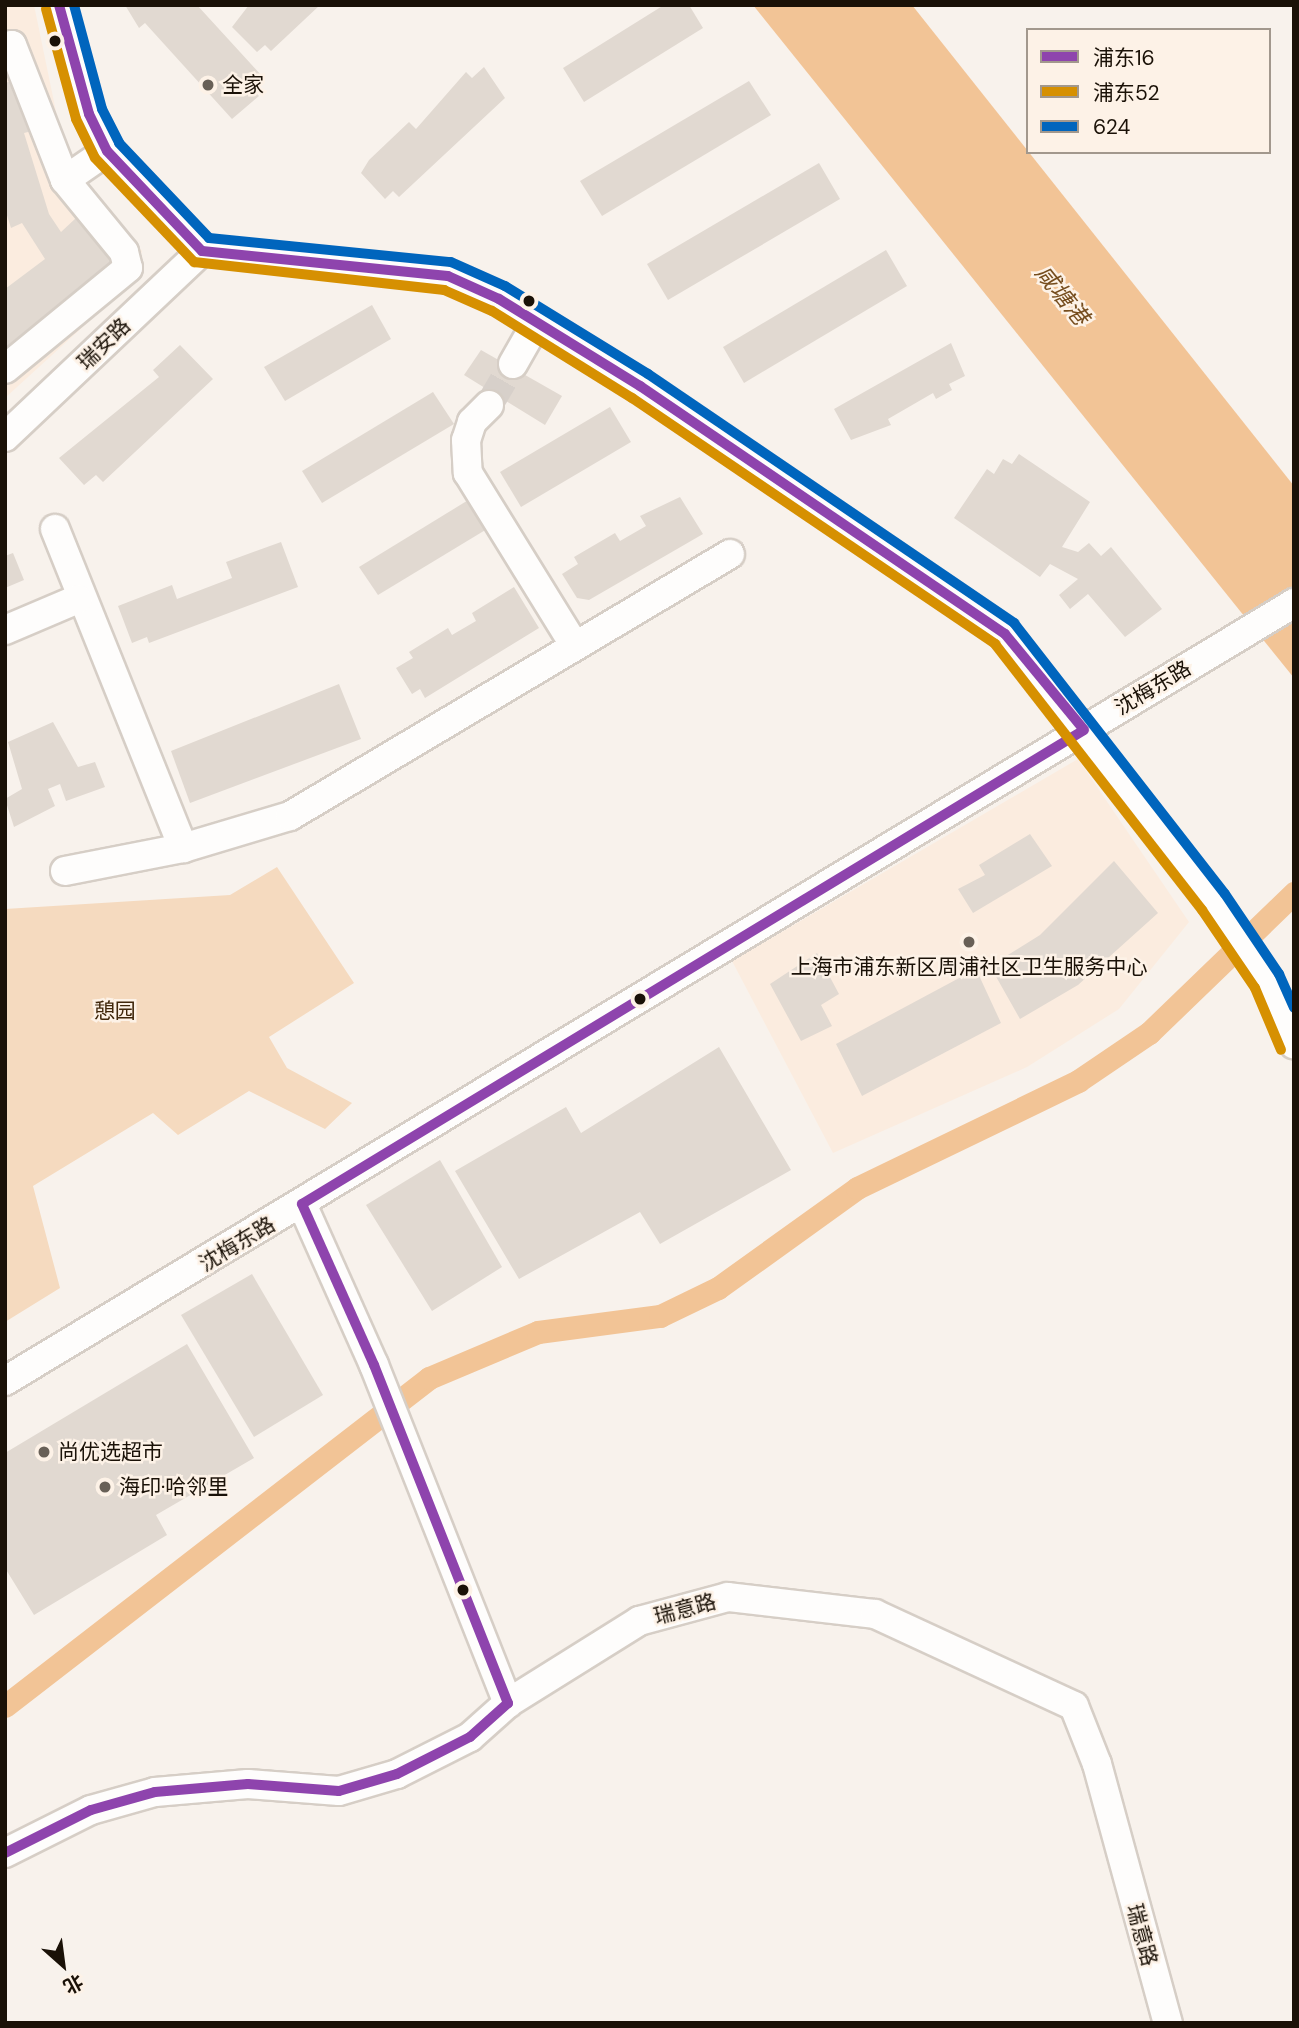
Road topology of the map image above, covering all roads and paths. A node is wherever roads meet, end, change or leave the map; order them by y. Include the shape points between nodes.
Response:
1 (59, 5) edge
2 (5, 47) edge
3 (107, 151) junction
4 (65, 180) junction
5 (202, 251) junction
6 (537, 322) junction
7 (513, 363) tunnel mouth
8 (5, 369) edge
9 (489, 405) tunnel mouth
10 (8, 430) edge
11 (55, 528) dead end
12 (730, 554) dead end
13 (78, 599) junction
14 (1294, 603) edge
15 (5, 630) edge
16 (575, 646) junction
17 (1084, 730) junction
18 (183, 848) junction
19 (65, 870) dead end
20 (1294, 1044) edge
21 (302, 1204) junction
22 (5, 1381) edge
23 (508, 1703) junction
24 (5, 1853) edge
25 (1168, 2023) edge

1 - 3 street via 89,114
2 - 4 street via 12,45
3 - 4 street
3 - 5 street
4 - 8 street via 124,252 128,268
5 - 6 street via 448,276
5 - 10 street, 瑞安路
6 - 7 street
6 - 17 street via 1004,634
9 - 16 street via 472,422 466,440 468,473
11 - 13 street
12 - 16 street
13 - 15 street
13 - 18 street
14 - 17 street, 沈梅东路
16 - 18 street via 290,816
17 - 20 street via 1267,981
17 - 21 street, 沈梅东路
18 - 19 street
21 - 22 street, 沈梅东路
21 - 23 street via 374,1365
23 - 24 street, 瑞意路 via 470,1737 397,1774 339,1791 248,1784 155,1792 91,1810
23 - 25 street, 瑞意路 via 639,1622 728,1597 875,1614 1004,1670 1074,1706 1097,1764

